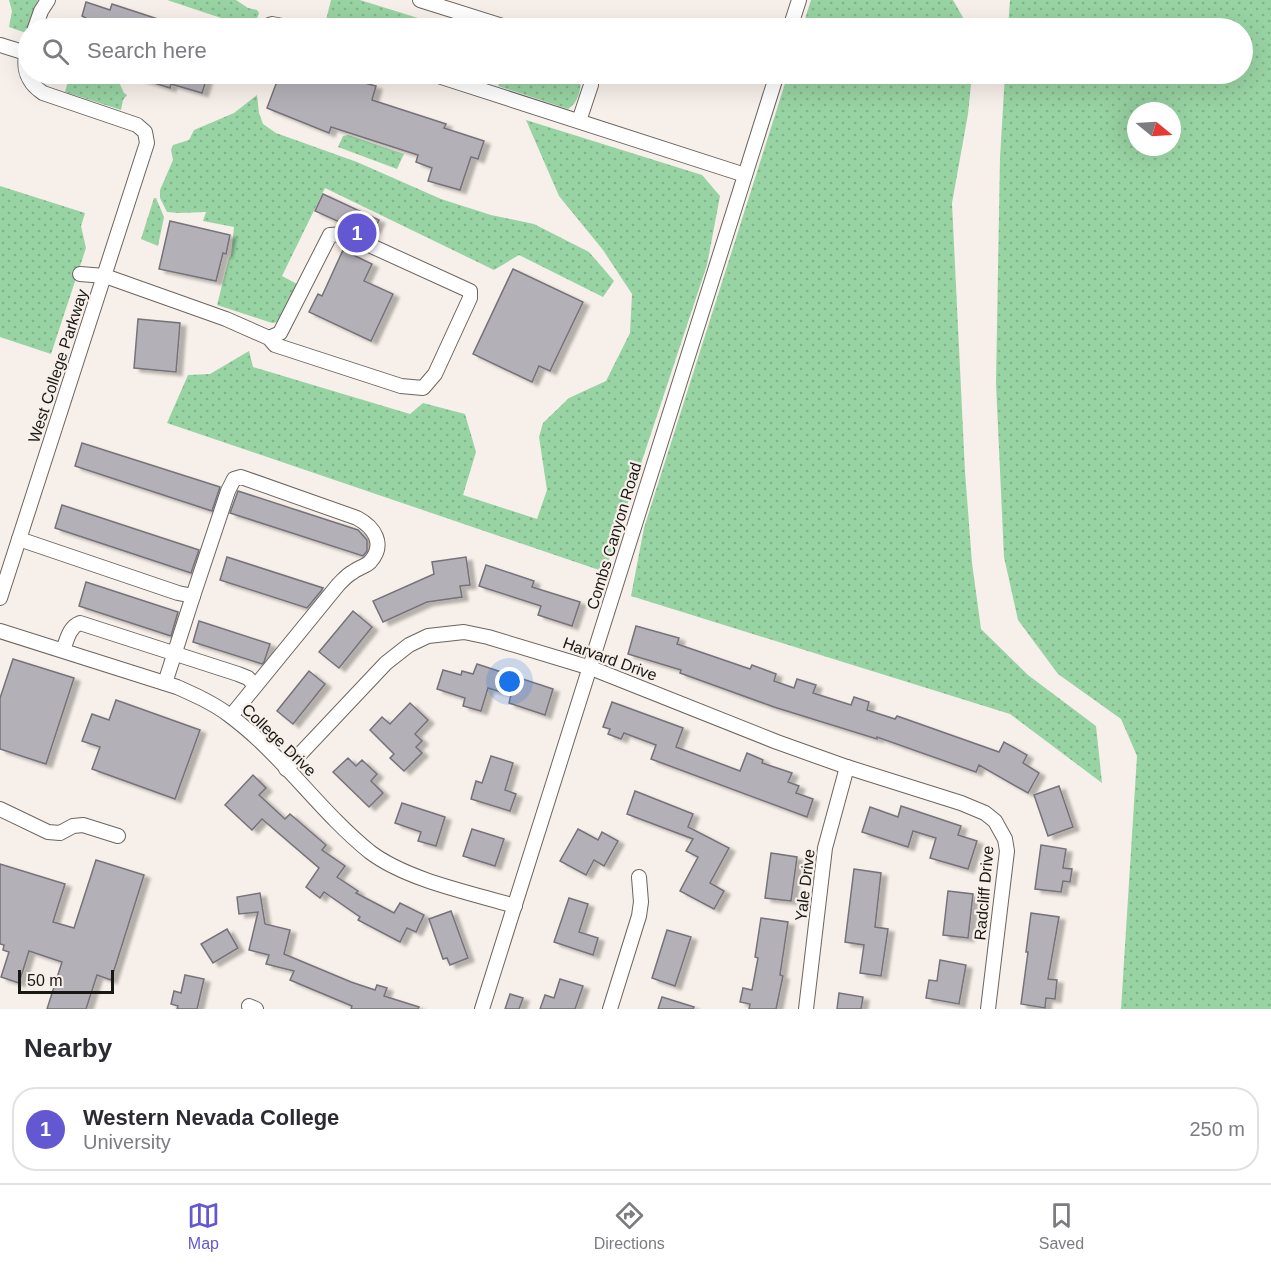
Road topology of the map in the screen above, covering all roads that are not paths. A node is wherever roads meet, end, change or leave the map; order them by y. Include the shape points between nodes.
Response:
1 (48, 0) edge
2 (420, 0) edge
3 (799, 0) edge
4 (39, 18) edge
5 (477, 18) edge
6 (793, 18) edge
7 (0, 45) edge
8 (18, 48) edge
9 (32, 84) edge
10 (463, 84) edge
11 (591, 84) edge
12 (774, 84) edge
13 (579, 121) junction
14 (745, 175) junction
15 (80, 274) dead end
16 (105, 276) junction
17 (269, 338) junction
18 (19, 539) junction
19 (193, 596) junction
20 (0, 598) edge
21 (0, 631) edge
22 (63, 650) junction
23 (175, 652) junction
24 (591, 668) junction
25 (165, 683) junction
26 (255, 686) junction
27 (231, 716) junction
28 (847, 767) junction
29 (286, 770) junction
30 (961, 802) joint
31 (0, 809) edge
32 (118, 836) dead end
33 (639, 877) dead end
34 (515, 906) junction
35 (482, 1009) edge
36 (610, 1009) edge
37 (806, 1009) edge
38 (988, 1009) edge

1 - 4 street
2 - 5 street
3 - 6 street
7 - 8 street
9 - 16 street, West College Parkway via 43,93 137,125 145,132 147,143
10 - 13 street
11 - 13 street
12 - 14 street, Combs Canyon Road
13 - 14 street
14 - 24 street, Combs Canyon Road
15 - 16 street
16 - 17 street
16 - 18 street, West College Parkway
17 - 17 street via 275,345 401,386 423,388 435,374 470,291 345,234 330,235 280,333
18 - 19 street
18 - 20 street, West College Parkway
19 - 23 street
19 - 26 street via 228,491 234,480 241,477 357,518 375,531 377,543 370,562 338,585
21 - 22 street, College Drive
22 - 23 street via 70,630 80,623
22 - 25 street, College Drive
23 - 25 street
23 - 26 street via 248,678
24 - 28 street, Harvard Drive
24 - 29 street, Harvard Drive via 464,632 428,636 386,663
24 - 34 street, Combs Canyon Road
25 - 27 street, College Drive via 200,697
26 - 27 street
27 - 29 street, College Drive
28 - 30 street, Harvard Drive
28 - 37 street, Yale Drive via 825,849
29 - 34 street, College Drive via 371,852 390,865
30 - 38 street, Radcliff Drive via 995,821 1007,851
31 - 32 street via 48,832 60,833 83,825
33 - 36 street via 639,916
34 - 35 street, Combs Canyon Road

